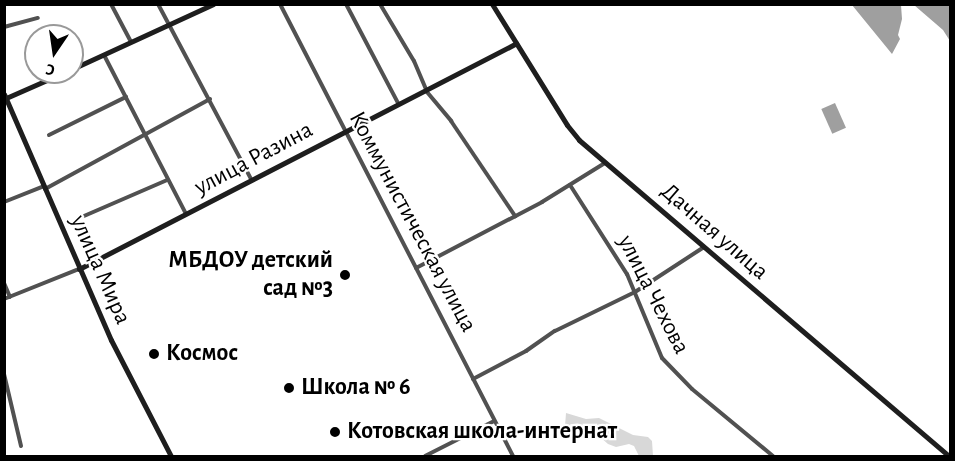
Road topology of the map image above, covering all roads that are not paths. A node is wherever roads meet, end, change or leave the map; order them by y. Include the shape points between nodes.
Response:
1 (111, 4) edge
2 (158, 4) edge
3 (213, 4) edge
4 (280, 4) edge
5 (346, 4) edge
6 (381, 4) edge
7 (492, 4) edge
8 (38, 18) dead end
9 (169, 26) junction
10 (4, 27) edge
11 (131, 42) junction
12 (516, 43) junction
13 (104, 55) junction
14 (84, 64) edge
15 (35, 84) edge
16 (426, 88) junction
17 (5, 96) edge
18 (126, 97) junction
19 (210, 99) junction
20 (398, 103) junction
21 (344, 131) junction
22 (145, 134) junction
23 (48, 135) dead end
24 (605, 163) junction
25 (167, 180) junction
26 (252, 181) junction
27 (570, 185) junction
28 (44, 188) junction
29 (4, 202) edge
30 (186, 214) junction
31 (84, 216) dead end
32 (515, 216) junction
33 (704, 247) junction
34 (416, 268) junction
35 (79, 269) junction
36 (4, 283) edge
37 (635, 292) junction
38 (10, 297) junction
39 (4, 299) edge
40 (4, 374) edge
41 (473, 379) junction
42 (495, 421) junction
43 (21, 446) dead end
44 (171, 456) edge
45 (425, 456) edge
46 (513, 456) edge
47 (773, 456) edge
48 (949, 456) edge

1 - 11 street
2 - 9 street
3 - 9 street
4 - 21 street, Коммунистическая улица
5 - 20 street
6 - 16 street
7 - 12 street, Дачная улица
8 - 10 street
9 - 11 street
9 - 19 street
11 - 13 street
12 - 16 street, улица Разина
12 - 24 street, Дачная улица via 567,126
13 - 14 street
13 - 18 street
15 - 17 street
16 - 20 street, улица Разина
16 - 32 street
17 - 28 street, улица Мира
18 - 22 street
18 - 23 street
19 - 22 street
19 - 26 street
20 - 21 street, улица Разина
21 - 26 street, улица Разина
21 - 34 street, Коммунистическая улица
22 - 25 street
22 - 28 street
24 - 27 street
24 - 33 street, Дачная улица
25 - 30 street
25 - 31 street
26 - 30 street, улица Разина
27 - 32 street
27 - 37 street, улица Чехова
28 - 29 street
28 - 35 street, улица Мира
30 - 35 street, улица Разина
32 - 34 street
33 - 37 street
33 - 48 street, Дачная улица
34 - 41 street, Коммунистическая улица
35 - 38 street, улица Разина
35 - 44 street, улица Мира
36 - 38 street
37 - 41 street via 555,331
37 - 47 street, улица Чехова via 662,358 672,370
38 - 39 street, улица Разина
40 - 43 street
41 - 42 street, Коммунистическая улица
42 - 45 street
42 - 46 street, Коммунистическая улица

